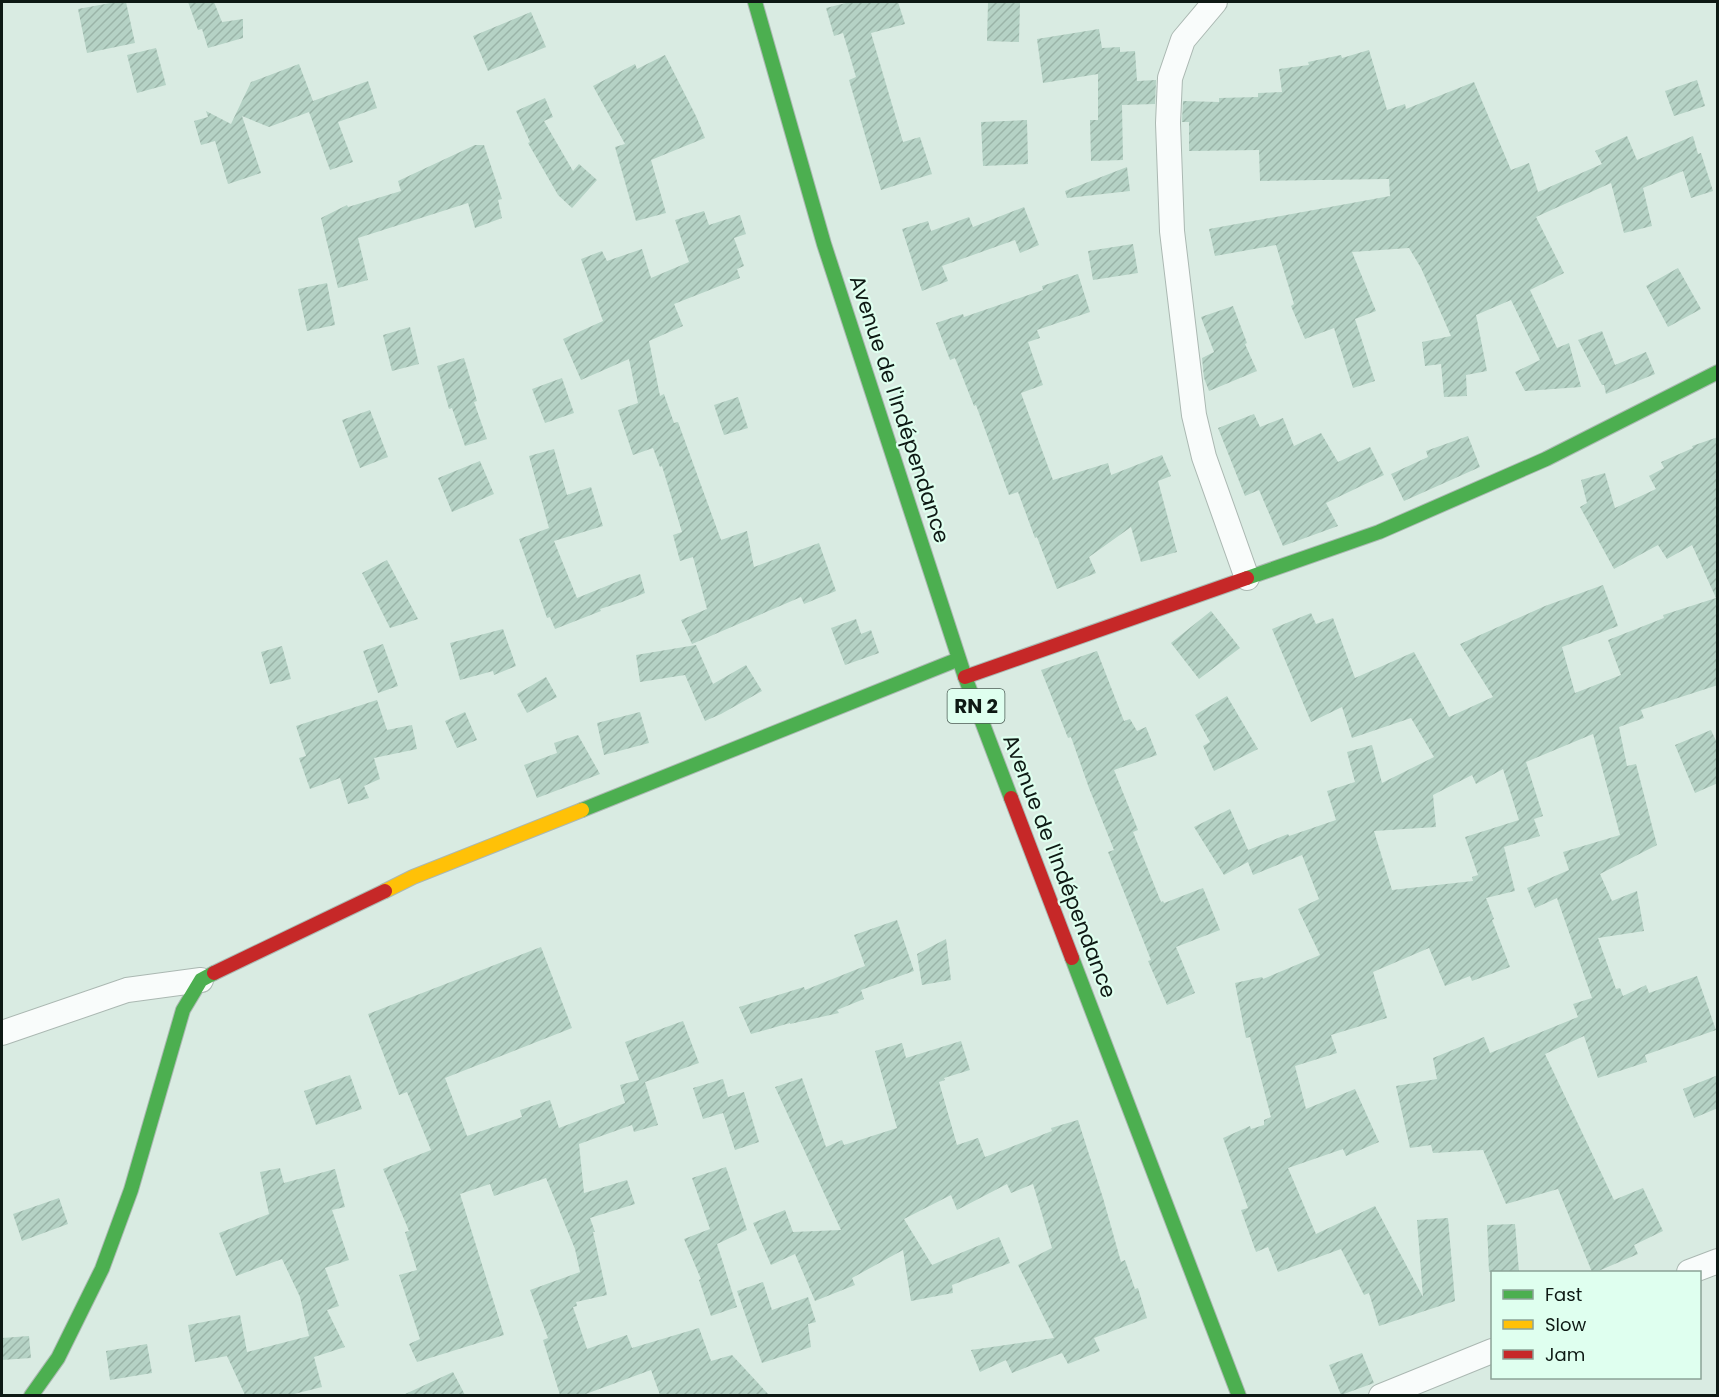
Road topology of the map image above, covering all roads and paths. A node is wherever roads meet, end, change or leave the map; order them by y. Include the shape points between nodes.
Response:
1 (755, 2) edge
2 (1215, 2) edge
3 (1718, 372) edge
4 (1247, 578) junction
5 (959, 659) junction
6 (965, 677) junction
7 (201, 980) junction
8 (2, 1033) edge
9 (1718, 1261) edge
10 (1692, 1271) edge
11 (1491, 1351) edge
12 (31, 1395) edge
13 (1239, 1395) edge
14 (1381, 1395) edge

1 - 5 street, Avenue de l'Indépendance / RN 2 via 824,244
2 - 4 street via 1183,40 1170,78 1172,231 1194,415 1204,457
3 - 4 street via 1546,459 1379,532
4 - 6 street
5 - 6 street, Avenue de l'Indépendance / RN 2
5 - 7 street via 413,878
6 - 13 street, Avenue de l'Indépendance / RN 2
7 - 8 street via 127,990
7 - 12 street via 183,1010 131,1190 102,1269 58,1358
9 - 10 street
11 - 14 street

